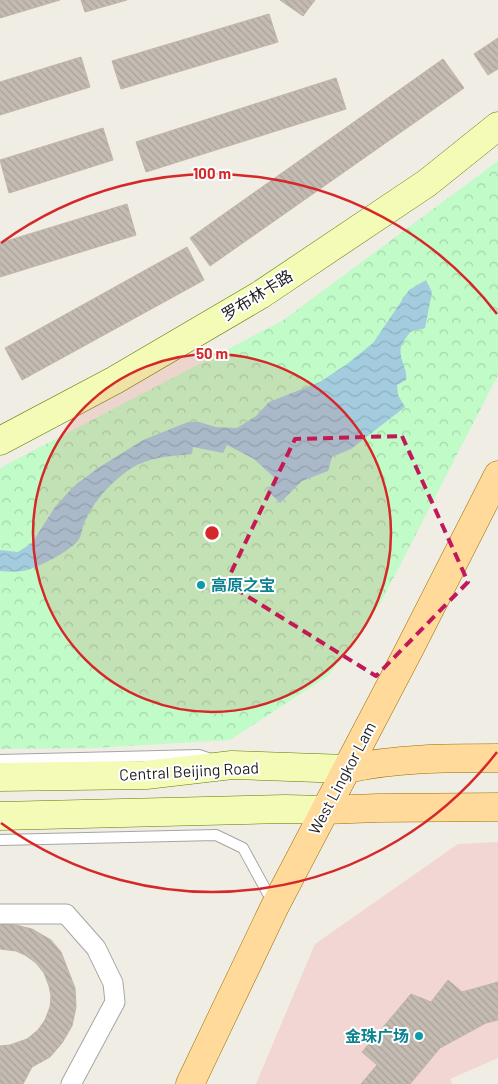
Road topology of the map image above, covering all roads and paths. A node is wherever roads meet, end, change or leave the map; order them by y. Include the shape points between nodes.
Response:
1 (498, 126) edge
2 (0, 441) edge
3 (498, 475) edge
4 (498, 758) edge
5 (0, 760) edge
6 (232, 765) junction
7 (347, 769) junction
8 (0, 777) edge
9 (498, 807) edge
10 (325, 810) junction
11 (0, 816) edge
12 (0, 840) edge
13 (275, 906) junction
14 (0, 914) edge
15 (192, 1082) edge
16 (71, 1084) edge

1 - 2 main road, 罗布林卡路 via 427,183 260,295 115,380
3 - 7 main road, West Lingkor Lam
4 - 7 main road, Central Beijing Road via 418,759
5 - 6 lane via 200,755
6 - 7 main road, Central Beijing Road
6 - 8 main road, Central Beijing Road via 146,775
7 - 10 main road, West Lingkor Lam
9 - 10 main road
10 - 11 main road
10 - 13 main road, West Lingkor Lam
12 - 13 lane via 216,836 244,848
13 - 15 main road, West Lingkor Lam
14 - 16 street via 66,914 96,948 113,983 116,1002

